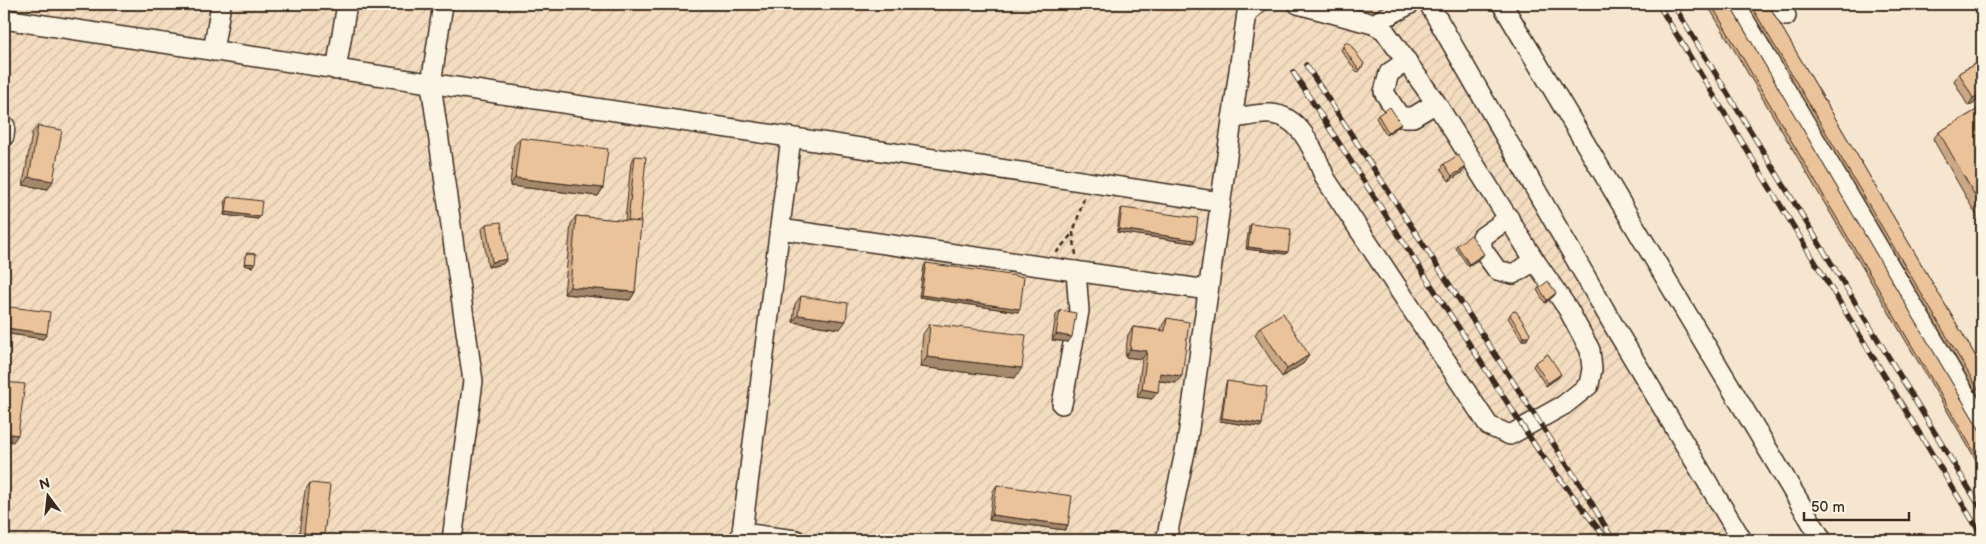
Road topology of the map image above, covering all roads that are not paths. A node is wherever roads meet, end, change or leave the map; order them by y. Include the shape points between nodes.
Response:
1 (222, 4) edge
2 (347, 4) edge
3 (443, 4) edge
4 (1257, 4) edge
5 (1298, 4) edge
6 (1410, 4) edge
7 (1429, 4) edge
8 (1502, 4) edge
9 (1735, 4) edge
10 (4, 19) edge
11 (1373, 24) junction
12 (213, 51) junction
13 (1407, 61) junction
14 (336, 70) junction
15 (431, 84) junction
16 (1436, 103) junction
17 (1232, 118) junction
18 (791, 138) junction
19 (1220, 202) junction
20 (1509, 218) junction
21 (780, 229) junction
22 (1535, 261) junction
23 (1076, 271) junction
24 (1208, 290) junction
25 (1062, 404) dead end
26 (1982, 423) edge
27 (741, 537) edge
28 (452, 540) edge
29 (796, 540) edge
30 (1166, 540) edge
31 (1742, 540) edge
32 (1822, 540) edge

1 - 12 lane
2 - 14 lane
3 - 15 lane
4 - 17 lane via 1247,13
5 - 11 lane
6 - 11 lane
7 - 31 lane via 1618,333
8 - 32 lane
9 - 26 lane
10 - 12 lane
11 - 13 lane via 1384,30
12 - 14 lane
13 - 16 lane
13 - 16 lane via 1389,73 1384,92 1400,117 1413,117
14 - 15 lane
15 - 18 lane
15 - 28 lane via 473,381
16 - 20 lane
17 - 19 lane
17 - 22 lane via 1272,114 1300,128 1325,178 1488,426 1510,435 1564,405 1588,386 1592,369 1590,350 1568,309
18 - 19 lane
18 - 21 lane
19 - 24 lane
20 - 22 lane
20 - 22 lane via 1482,237 1482,249 1497,270 1513,274
21 - 23 lane
21 - 27 lane
23 - 24 lane
23 - 25 lane via 1080,311
24 - 30 lane via 1188,443
27 - 29 lane

